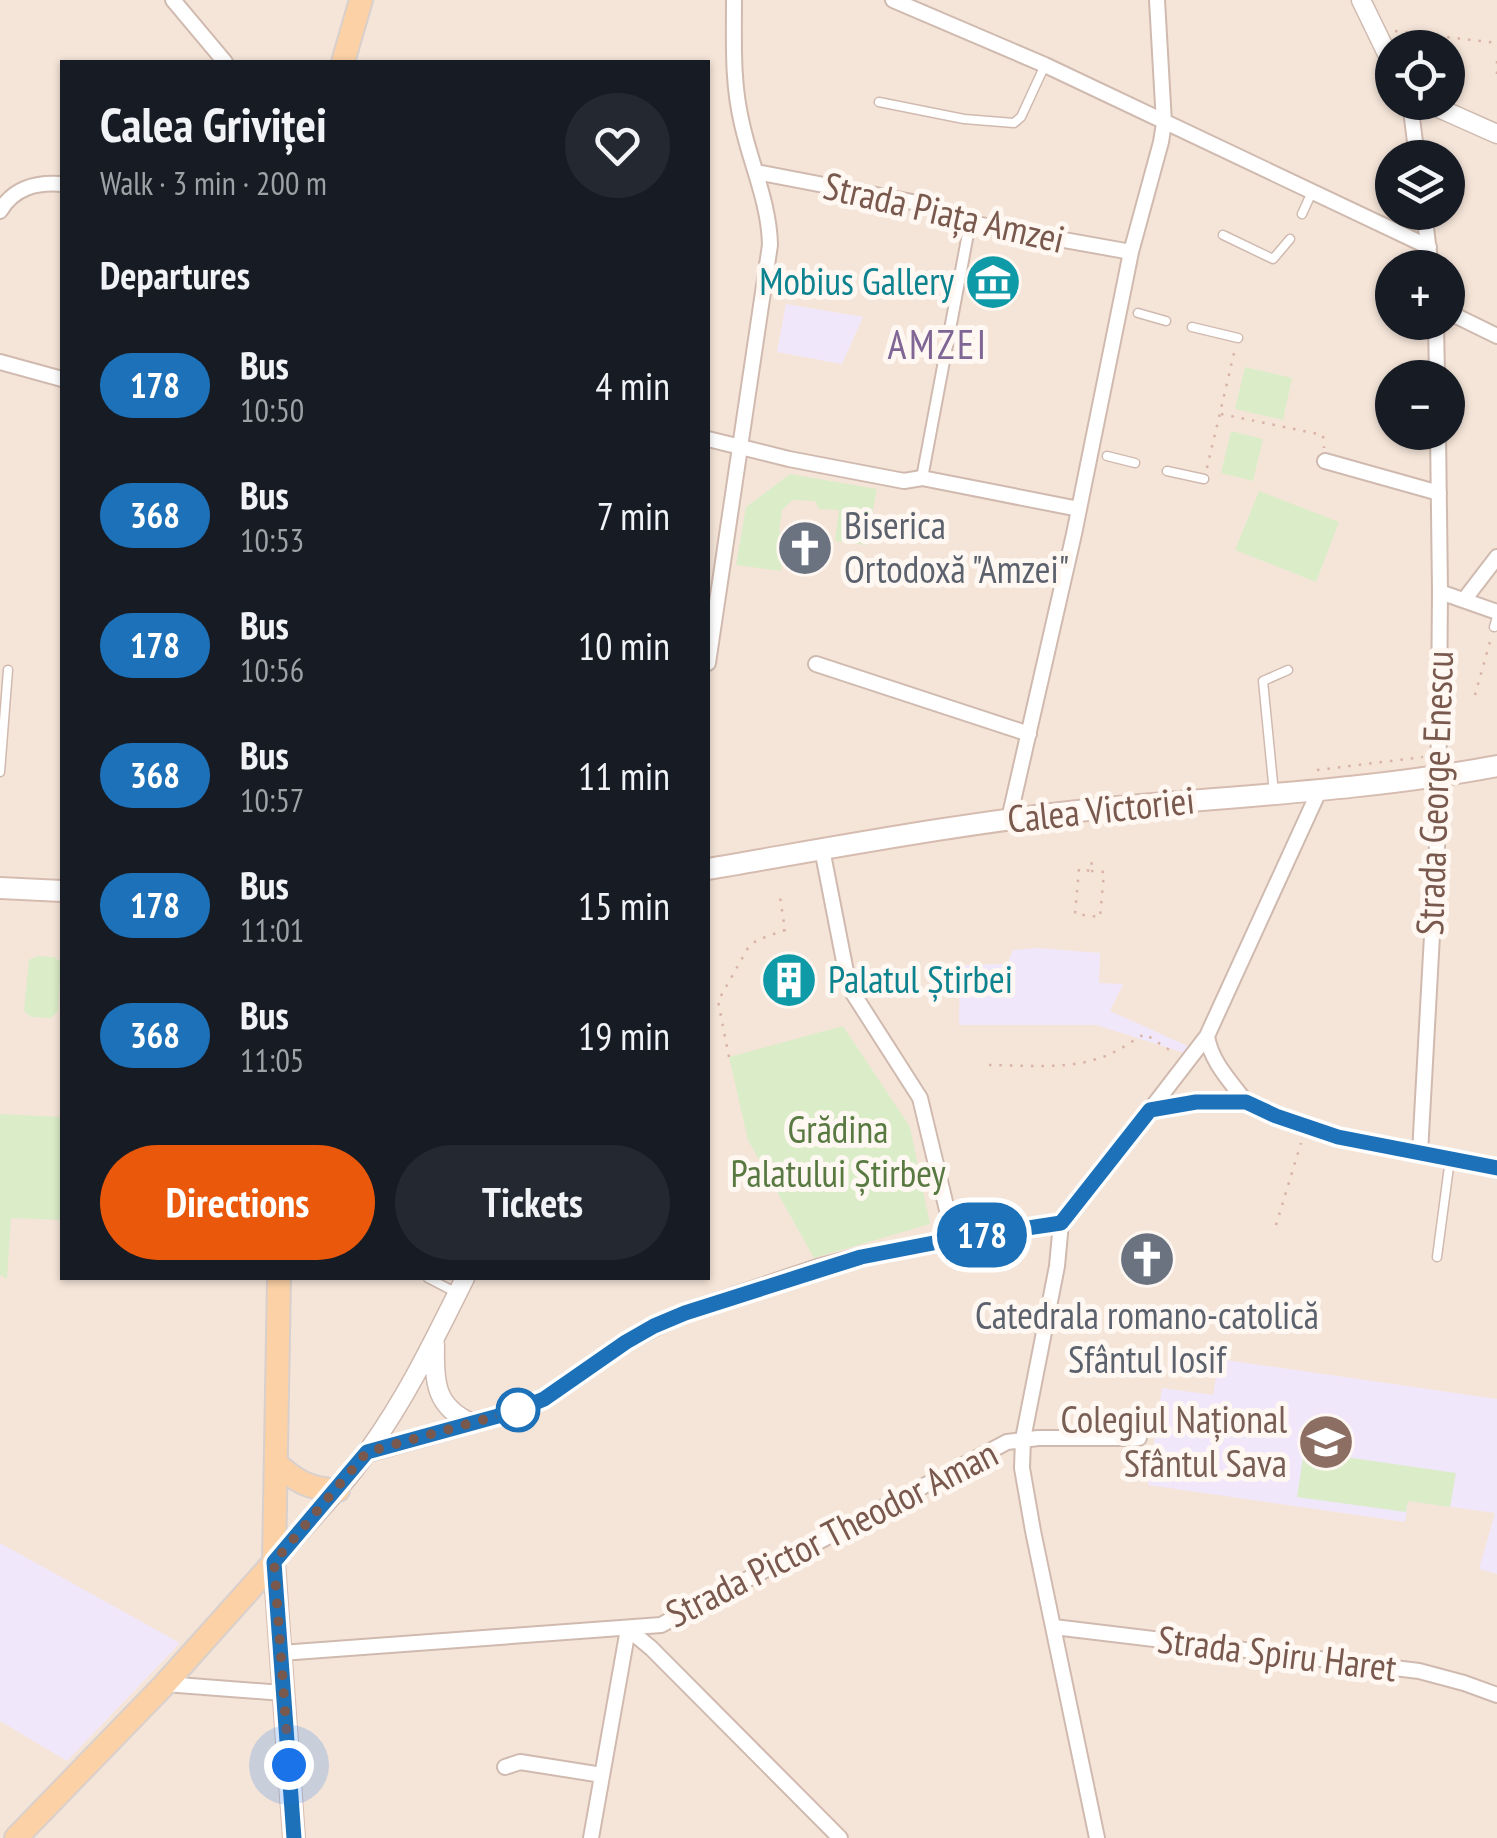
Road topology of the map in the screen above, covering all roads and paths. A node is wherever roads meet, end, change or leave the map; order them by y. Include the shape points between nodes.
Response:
1 (173, 0) edge
2 (361, 0) edge
3 (734, 0) edge
4 (894, 0) edge
5 (1157, 0) edge
6 (1360, 0) edge
7 (1374, 28) joint
8 (350, 36) junction
9 (1497, 43) edge
10 (222, 60) edge
11 (333, 60) edge
12 (344, 60) edge
13 (1497, 61) edge
14 (1045, 65) junction
15 (1497, 76) edge
16 (879, 102) dead end
17 (1465, 120) edge
18 (1164, 123) junction
19 (1497, 134) edge
20 (756, 172) junction
21 (60, 184) edge
22 (1312, 192) junction
23 (0, 211) edge
24 (1302, 214) dead end
25 (970, 224) junction
26 (1427, 230) edge
27 (1223, 235) dead end
28 (1290, 240) dead end
29 (1429, 247) junction
30 (1429, 250) edge
31 (1132, 252) junction
32 (1138, 314) dead end
33 (1465, 320) edge
34 (1166, 321) dead end
35 (1192, 327) dead end
36 (1497, 336) edge
37 (1238, 338) joint
38 (0, 362) edge
39 (60, 378) edge
40 (1219, 414) junction
41 (710, 439) edge
42 (741, 447) junction
43 (1438, 450) edge
44 (1107, 456) dead end
45 (1325, 461) joint
46 (1135, 463) dead end
47 (1167, 471) dead end
48 (922, 478) junction
49 (1204, 479) joint
50 (1439, 492) junction
51 (1079, 509) junction
52 (1497, 557) edge
53 (1440, 592) junction
54 (1464, 600) junction
55 (1496, 618) edge
56 (710, 649) edge
57 (816, 664) dead end
58 (8, 670) dead end
59 (1288, 670) dead end
60 (1475, 695) dead end
61 (1029, 734) junction
62 (1497, 766) edge
63 (0, 772) edge
64 (1439, 777) junction
65 (1320, 790) junction
66 (1274, 793) junction
67 (1009, 819) junction
68 (822, 848) junction
69 (1092, 856) dead end
70 (710, 868) edge
71 (1091, 870) junction
72 (0, 888) edge
73 (60, 891) edge
74 (780, 896) dead end
75 (1207, 1036) junction
76 (729, 1057) dead end
77 (1188, 1062) junction
78 (989, 1065) dead end
79 (1246, 1102) junction
80 (1150, 1110) junction
81 (1306, 1127) junction
82 (1420, 1153) junction
83 (1450, 1159) junction
84 (1497, 1168) edge
85 (1061, 1223) junction
86 (1276, 1225) dead end
87 (954, 1239) junction
88 (1437, 1257) dead end
89 (279, 1280) edge
90 (436, 1280) edge
91 (461, 1286) edge
92 (435, 1339) junction
93 (472, 1423) junction
94 (1139, 1438) dead end
95 (1023, 1439) junction
96 (367, 1452) junction
97 (276, 1463) junction
98 (338, 1490) junction
99 (274, 1562) junction
100 (628, 1628) junction
101 (1054, 1628) junction
102 (281, 1652) junction
103 (164, 1684) junction
104 (283, 1693) junction
105 (1497, 1695) edge
106 (505, 1767) dead end
107 (602, 1775) junction
108 (16, 1838) edge
109 (294, 1838) edge
110 (592, 1838) edge
111 (840, 1838) edge
112 (1097, 1838) edge

1 - 10 street
2 - 8 main road
3 - 20 street via 735,88
4 - 14 street
5 - 18 street
6 - 7 street
7 - 9 path
8 - 11 street
8 - 12 main road
13 - 15 path
14 - 16 lane via 1014,124
14 - 18 street
17 - 19 street
18 - 22 street
18 - 31 street
20 - 25 street, Strada Piața Amzei via 928,205
20 - 42 street via 770,245
21 - 23 street via 31,185
22 - 24 lane
22 - 29 street
25 - 31 street, Strada Piața Amzei
25 - 48 street
26 - 29 street
27 - 28 lane via 1273,259
29 - 30 street
31 - 51 street
32 - 34 lane
33 - 36 street
35 - 37 lane
37 - 40 path
38 - 39 street
40 - 45 path via 1323,435
40 - 49 path
41 - 42 street
42 - 48 street via 904,481
42 - 56 street
43 - 50 street, Strada George Enescu
44 - 46 lane
45 - 50 street
47 - 49 lane
48 - 51 street
50 - 53 street, Strada George Enescu
51 - 61 street
52 - 54 street
53 - 54 street
53 - 64 street, Strada George Enescu
54 - 55 street
55 - 60 path
57 - 61 street
58 - 63 lane
59 - 66 lane via 1263,681
61 - 67 street
62 - 64 main road, Calea Victoriei
64 - 65 main road, Calea Victoriei
64 - 82 street, Strada George Enescu
65 - 66 main road, Calea Victoriei
65 - 75 street
66 - 67 main road, Calea Victoriei
67 - 68 main road, Calea Victoriei
68 - 70 main road, Calea Victoriei
68 - 87 street via 849,987 920,1098
69 - 71 path
71 - 71 path via 1079,869 1074,914 1100,917 1104,872
72 - 73 main road
74 - 76 path via 785,930 748,948 718,1001
75 - 77 street
75 - 79 street via 1214,1060
77 - 78 path via 1145,1034 1088,1061
77 - 80 street
79 - 80 street
79 - 81 street
80 - 85 street
81 - 82 street
81 - 86 path
82 - 83 street
83 - 84 street
83 - 88 lane
85 - 87 street
85 - 95 street
87 - 93 street via 847,1260 685,1313 626,1342 544,1399
89 - 97 main road
90 - 91 lane
91 - 92 street
92 - 93 street via 436,1380 445,1406
92 - 96 street
93 - 96 street
94 - 95 street
95 - 100 street, Strada Pictor Theodor Aman via 1002,1444 670,1622
95 - 101 street via 1025,1493
96 - 98 street
97 - 98 main road via 303,1484
97 - 99 main road
98 - 99 street
99 - 102 main road
99 - 103 main road
100 - 102 street, Strada Pictor Theodor Aman
100 - 107 street
100 - 111 street
101 - 105 street, Strada Spiru Haret via 1419,1672
101 - 112 street
102 - 104 main road
103 - 104 street
103 - 108 main road
104 - 109 main road
106 - 107 street via 520,1762
107 - 110 street

